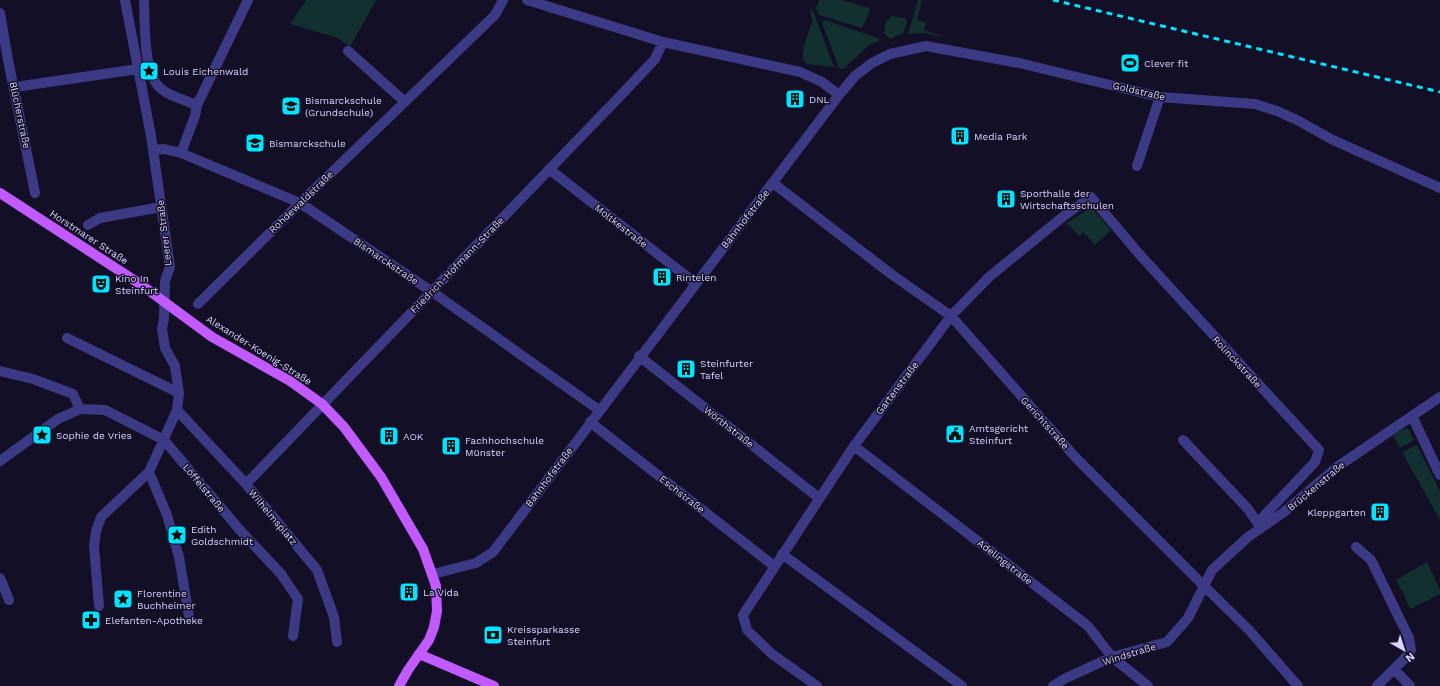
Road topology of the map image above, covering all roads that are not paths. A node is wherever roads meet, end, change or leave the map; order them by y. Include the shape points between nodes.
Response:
1 (125, 0) edge
2 (144, 0) edge
3 (248, 0) edge
4 (503, 0) edge
5 (527, 0) edge
6 (0, 13) edge
7 (663, 42) junction
8 (348, 51) dead end
9 (138, 69) junction
10 (15, 87) junction
11 (839, 95) junction
12 (1158, 100) junction
13 (405, 102) junction
14 (197, 105) junction
15 (153, 150) junction
16 (180, 153) junction
17 (1137, 166) dead end
18 (549, 170) junction
19 (773, 183) junction
20 (1440, 188) edge
21 (0, 193) edge
22 (35, 193) dead end
23 (1091, 197) joint
24 (300, 203) junction
25 (161, 207) junction
26 (88, 225) dead end
27 (694, 283) junction
28 (431, 291) junction
29 (164, 301) junction
30 (198, 304) dead end
31 (950, 316) junction
32 (66, 338) dead end
33 (639, 356) junction
34 (0, 370) edge
35 (179, 393) junction
36 (1440, 397) edge
37 (322, 404) junction
38 (80, 409) junction
39 (177, 410) junction
40 (599, 410) junction
41 (1412, 416) junction
42 (590, 422) junction
43 (164, 440) junction
44 (1183, 440) dead end
45 (854, 446) junction
46 (0, 462) edge
47 (149, 472) junction
48 (1440, 475) edge
49 (246, 484) junction
50 (819, 498) junction
51 (1261, 528) junction
52 (1356, 547) dead end
53 (782, 554) junction
54 (774, 566) junction
55 (433, 574) junction
56 (0, 578) edge
57 (1204, 586) junction
58 (9, 600) dead end
59 (99, 606) dead end
60 (189, 616) dead end
61 (293, 636) dead end
62 (336, 642) dead end
63 (419, 654) junction
64 (1112, 657) junction
65 (1394, 669) junction
66 (399, 686) edge
67 (494, 686) edge
68 (817, 686) edge
69 (962, 686) edge
70 (1053, 686) edge
71 (1148, 686) edge
72 (1298, 686) edge
73 (1377, 686) edge
74 (1410, 686) edge

1 - 9 street, Leerer Straße
2 - 14 street via 152,77 159,87 168,93
3 - 14 street
4 - 13 street, Rohdewaldstraße via 495,14
5 - 7 street
6 - 10 street, Blücherstraße
7 - 11 street via 800,72 822,82
7 - 18 street, Friedrich-Hofmann-Straße via 655,59
8 - 13 street
9 - 10 street
9 - 15 street, Leerer Straße
10 - 22 street, Blücherstraße
11 - 12 street, Goldstraße via 855,76 872,63 890,54 926,46 1019,63
11 - 19 street, Bahnhofstraße
12 - 17 street
12 - 20 street, Goldstraße via 1238,102 1277,111 1333,140
13 - 24 street, Rohdewaldstraße
14 - 16 street
15 - 16 street, Bismarckstraße via 164,149
15 - 25 street, Leerer Straße
16 - 24 street, Bismarckstraße
18 - 27 street, Moltkestraße
18 - 28 street, Friedrich-Hofmann-Straße
19 - 27 street, Bahnhofstraße
19 - 31 street, Gerichtstraße
21 - 29 main road, Horstmarer Straße
23 - 31 street, Gartenstraße via 989,277
23 - 51 street, Rolinckstraße via 1146,262 1319,450 1315,462 1262,518
24 - 28 street, Bismarckstraße
24 - 30 street, Rohdewaldstraße
25 - 26 street via 100,218
25 - 29 street, Leerer Straße via 170,267 165,281
27 - 33 street, Bahnhofstraße
28 - 37 street, Friedrich-Hofmann-Straße
28 - 40 street, Bismarckstraße
29 - 35 street, Leerer Straße via 162,329 165,348 175,366
29 - 37 main road, Alexander-Koenig-Straße via 212,337 290,381
31 - 45 street, Gartenstraße
31 - 57 street, Gerichtstraße via 1076,458
32 - 35 street
33 - 40 street, Bahnhofstraße
33 - 50 street, Wörthstraße
34 - 38 street via 73,394
35 - 39 street, Leerer Straße
36 - 41 street, Brückenstraße
37 - 49 street, Friedrich-Hofmann-Straße
37 - 55 main road, Alexander-Koenig-Straße via 344,427 381,477 423,550
38 - 43 street via 105,410
38 - 46 street via 58,419
39 - 43 street, Leerer Straße
39 - 49 street, Wilhelmsplatz
40 - 42 street, Bahnhofstraße
41 - 48 street
41 - 51 street, Brückenstraße via 1337,467
42 - 54 street, Eschstraße
42 - 55 street, Bahnhofstraße via 492,552 476,563
43 - 47 street, Leerer Straße
43 - 61 street, Löffelstraße via 239,529 281,574 298,599
44 - 51 street via 1248,509
45 - 50 street, Gartenstraße
45 - 64 street, Adelingstraße via 1088,626
47 - 59 street, Leerer Straße via 101,517 94,546
47 - 60 street via 167,515 179,557
49 - 62 street, Wilhelmsplatz via 318,570 334,617
50 - 53 street, Gartenstraße
51 - 57 street, Brückenstraße via 1212,570
52 - 65 street via 1372,560 1409,638 1411,650
53 - 54 street, Gartenstraße
53 - 69 street
54 - 68 street, Gartenstraße via 743,615 747,630 772,654
55 - 63 main road, Alexander-Koenig-Straße via 438,598 434,627
56 - 58 street
57 - 64 street, Windstraße via 1188,618 1167,642
57 - 72 street, Gerichtstraße via 1249,630
63 - 66 main road, Alexander-Koenig-Straße
63 - 67 main road
64 - 70 street, Windstraße
64 - 71 street, Adelingstraße
65 - 73 street
65 - 74 street

